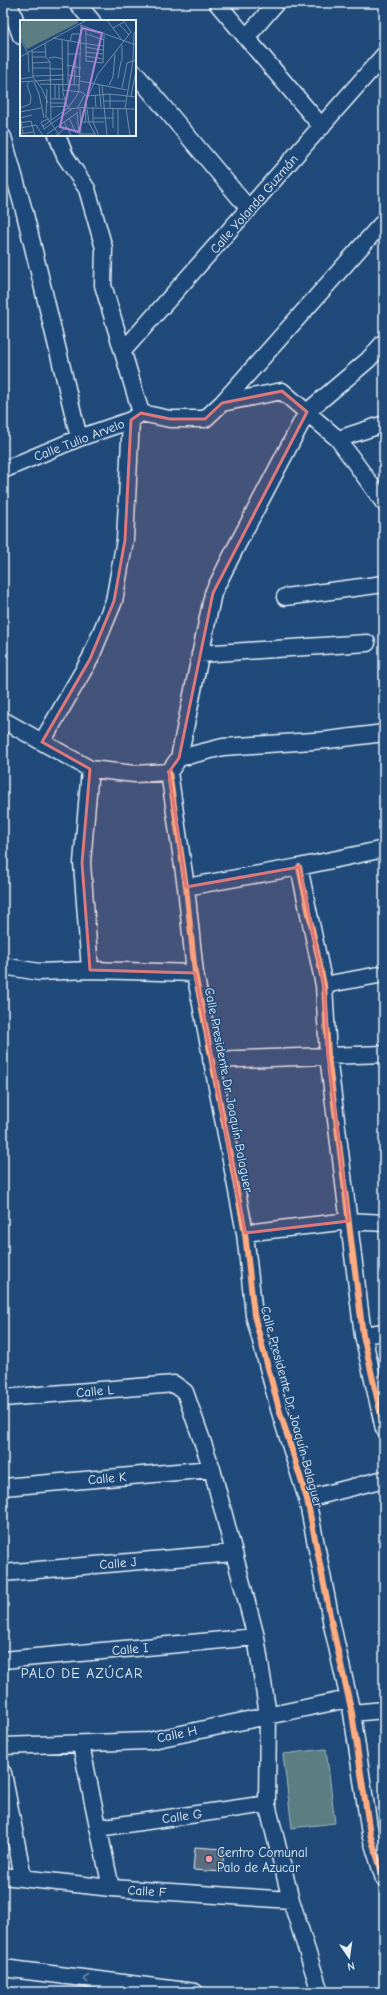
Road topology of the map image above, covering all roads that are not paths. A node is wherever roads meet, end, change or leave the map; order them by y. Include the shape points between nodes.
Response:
1 (9, 3) edge
2 (77, 3) edge
3 (217, 3) edge
4 (276, 3) edge
5 (91, 20) edge
6 (20, 33) edge
7 (246, 38) junction
8 (384, 55) edge
9 (136, 74) edge
10 (322, 127) junction
11 (57, 136) edge
12 (3, 137) edge
13 (249, 209) junction
14 (384, 221) edge
15 (384, 342) edge
16 (123, 351) junction
17 (222, 403) junction
18 (307, 412) junction
19 (136, 416) junction
20 (384, 424) edge
21 (79, 438) junction
22 (338, 439) junction
23 (3, 470) edge
24 (381, 494) edge
25 (384, 584) edge
26 (284, 597) dead end
27 (368, 643) dead end
28 (200, 654) junction
29 (3, 720) edge
30 (384, 733) edge
31 (42, 742) junction
32 (179, 758) junction
33 (90, 769) junction
34 (169, 772) junction
35 (384, 849) edge
36 (299, 868) junction
37 (186, 887) junction
38 (3, 966) edge
39 (90, 970) junction
40 (195, 973) junction
41 (384, 974) edge
42 (324, 985) junction
43 (384, 1054) edge
44 (328, 1056) junction
45 (211, 1060) junction
46 (349, 1222) junction
47 (384, 1223) edge
48 (245, 1233) junction
49 (384, 1332) edge
50 (363, 1336) junction
51 (380, 1396) edge
52 (3, 1398) edge
53 (384, 1429) edge
54 (212, 1469) junction
55 (384, 1479) edge
56 (3, 1487) edge
57 (307, 1499) junction
58 (233, 1553) junction
59 (3, 1573) edge
60 (256, 1637) junction
61 (3, 1660) edge
62 (350, 1706) junction
63 (384, 1710) edge
64 (268, 1715) junction
65 (81, 1745) junction
66 (3, 1746) edge
67 (3, 1772) edge
68 (267, 1804) junction
69 (98, 1828) junction
70 (383, 1873) edge
71 (3, 1876) edge
72 (23, 1877) junction
73 (112, 1888) junction
74 (291, 1900) junction
75 (3, 1968) edge
76 (195, 1992) edge
77 (320, 1992) edge

1 - 6 street
2 - 5 street
3 - 7 street
4 - 7 street
7 - 10 street
8 - 10 street, Calle Yolanda Guzmán
9 - 13 street
10 - 13 street, Calle Yolanda Guzmán
11 - 16 street via 65,156 87,189 104,248 103,285
12 - 21 street via 25,214
13 - 16 street, Calle Yolanda Guzmán
14 - 17 street
15 - 18 street via 368,360
16 - 19 street
17 - 18 street via 282,391
17 - 19 street via 205,419
18 - 22 street
18 - 28 street via 213,593
19 - 21 street, Calle Tulio Arvelo
19 - 31 street via 126,540 114,601 90,659
20 - 22 street
21 - 23 street, Calle Tulio Arvelo
22 - 24 street
25 - 26 street
27 - 28 street
28 - 32 street
29 - 31 street
30 - 32 street via 328,740 223,747
31 - 33 street
32 - 34 street
33 - 34 street via 135,774
33 - 39 street via 82,863
34 - 37 street, Calle Presidente Dr. Joaquín Balaguer
35 - 36 street
36 - 37 street
36 - 42 street
37 - 40 street, Calle Presidente Dr. Joaquín Balaguer
38 - 39 street via 39,972
39 - 40 street
40 - 45 street, Calle Presidente Dr. Joaquín Balaguer
41 - 42 street
42 - 44 street
43 - 44 street
44 - 45 street
44 - 46 street
45 - 48 street, Calle Presidente Dr. Joaquín Balaguer
46 - 47 street
46 - 48 street
46 - 50 street
48 - 57 street, Calle Presidente Dr. Joaquín Balaguer via 254,1315
49 - 50 street
50 - 51 street
51 - 53 street
52 - 54 street, Calle L via 174,1384 185,1392
54 - 56 street, Calle K
54 - 58 street
55 - 57 street
57 - 62 street, Calle Presidente Dr. Joaquín Balaguer
58 - 59 street, Calle J
58 - 60 street
60 - 61 street, Calle I
60 - 64 street
62 - 63 street, Calle H
62 - 64 street, Calle H
62 - 70 street, Calle Presidente Dr. Joaquín Balaguer via 370,1834
64 - 65 street, Calle H via 148,1741
64 - 68 street
65 - 66 street, Calle H
65 - 69 street
67 - 72 street
68 - 69 street, Calle G
68 - 74 street
69 - 73 street
71 - 72 street, Calle F
72 - 73 street, Calle F
73 - 74 street, Calle F
74 - 77 street
76 -> 75 street

